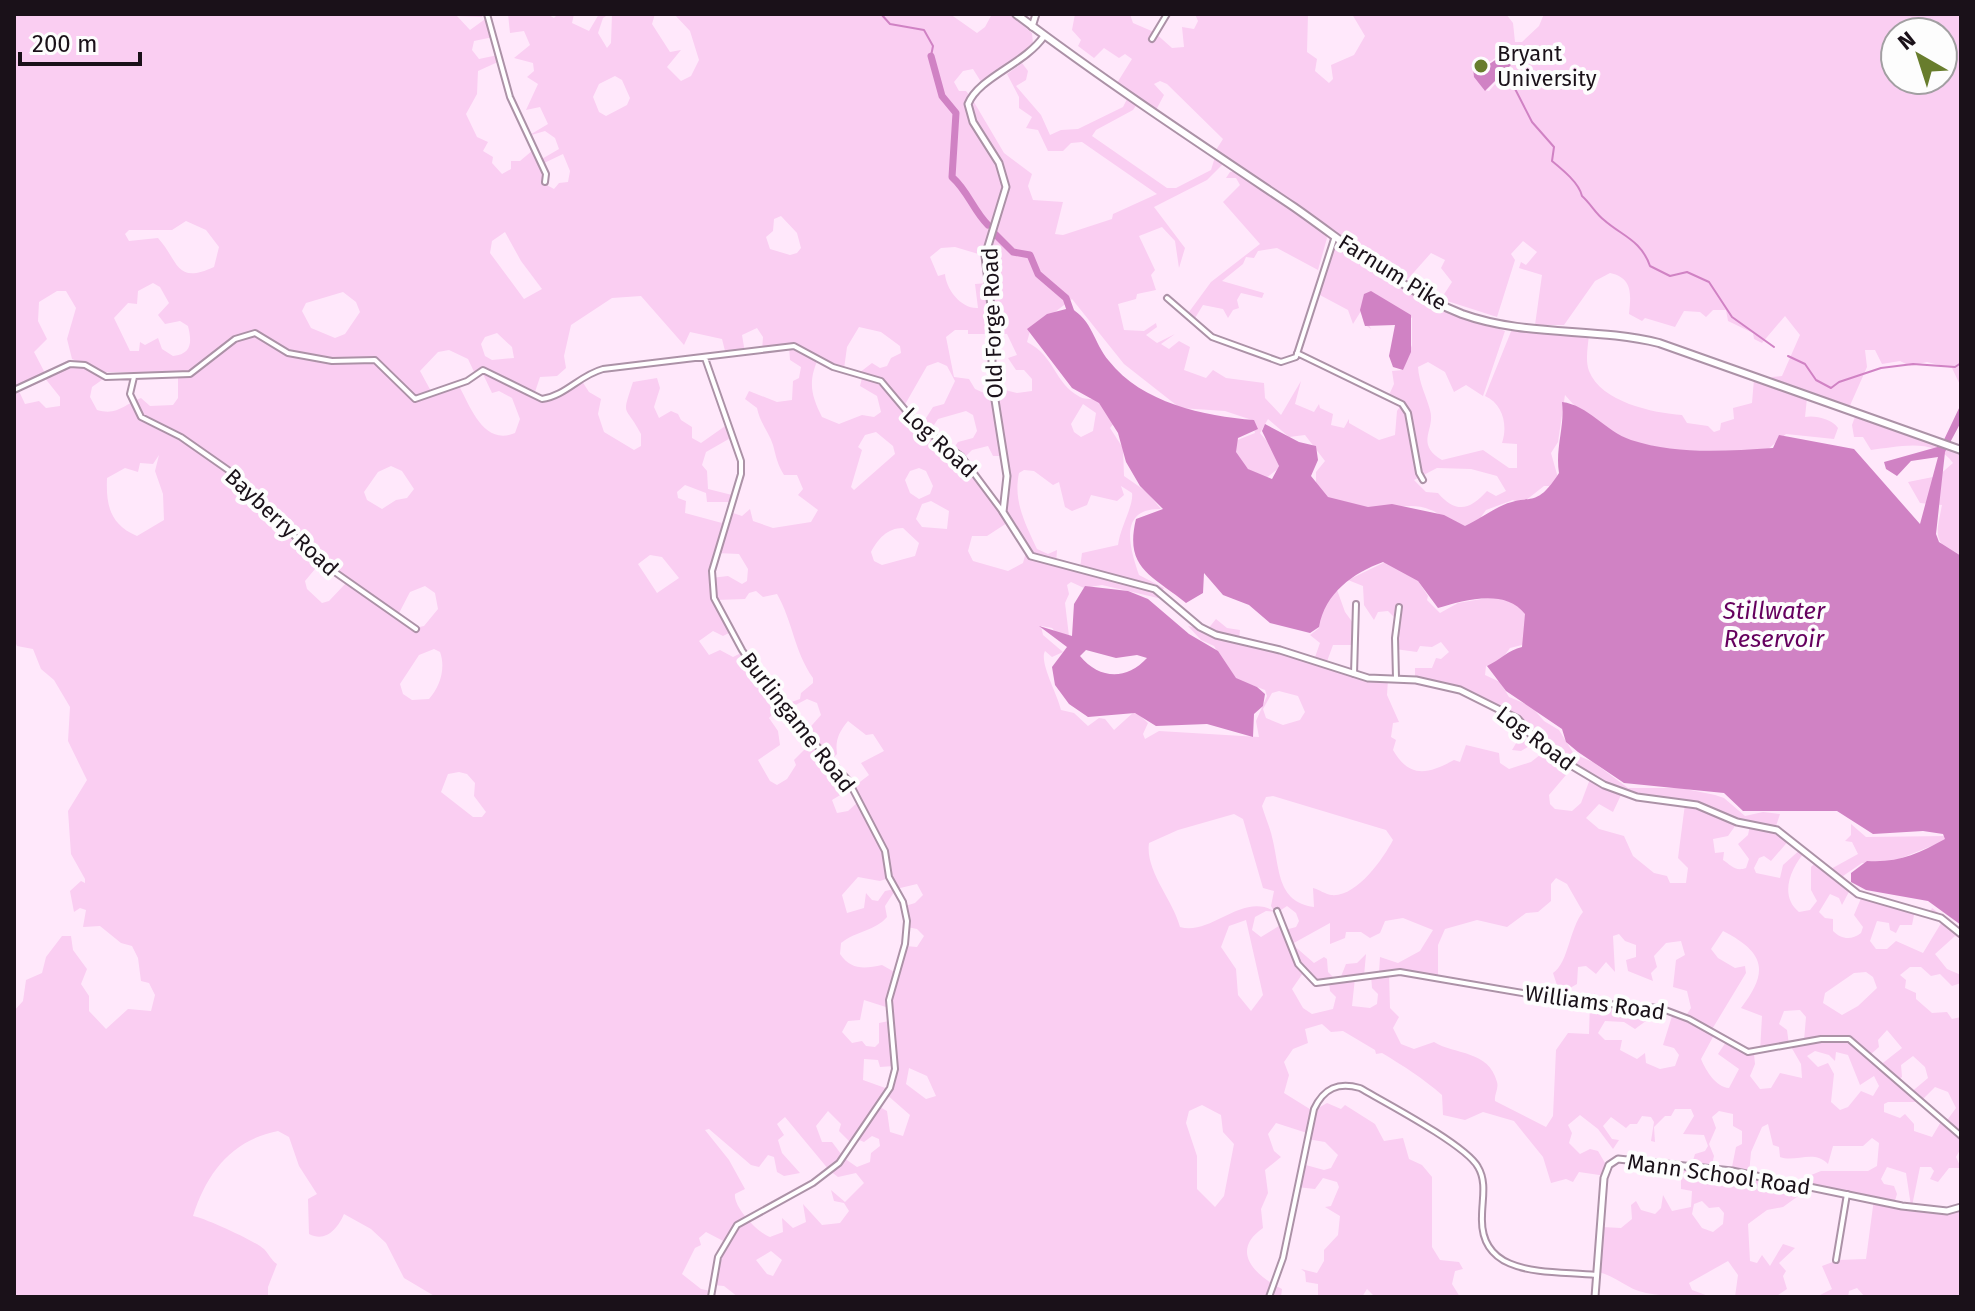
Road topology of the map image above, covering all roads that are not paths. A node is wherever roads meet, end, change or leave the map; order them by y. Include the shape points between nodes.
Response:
1 (487, 14) edge
2 (1016, 14) edge
3 (1036, 14) edge
4 (1167, 14) edge
5 (1032, 27) junction
6 (1044, 36) junction
7 (1152, 39) dead end
8 (545, 182) dead end
9 (1335, 236) junction
10 (1167, 298) dead end
11 (1297, 353) junction
12 (705, 358) junction
13 (134, 377) junction
14 (14, 390) edge
15 (1961, 450) edge
16 (1423, 480) dead end
17 (1003, 512) junction
18 (1356, 604) dead end
19 (1399, 607) dead end
20 (416, 629) dead end
21 (1354, 674) junction
22 (1396, 678) junction
23 (1277, 911) dead end
24 (1961, 934) edge
25 (1961, 1136) edge
26 (1847, 1194) junction
27 (1961, 1207) edge
28 (1836, 1260) dead end
29 (1597, 1275) junction
30 (711, 1297) edge
31 (1269, 1297) edge
32 (1595, 1297) edge

1 - 8 street via 510,97
2 - 5 main road, Farnum Pike
3 - 5 street
4 - 7 street
5 - 6 main road, Farnum Pike
6 - 9 main road, Farnum Pike
6 - 17 street, Old Forge Road via 968,104 1006,187 985,256 994,403 1007,476
9 - 11 street
9 - 15 main road, Farnum Pike via 1422,294 1464,314 1508,327 1659,343
10 - 11 street via 1212,337 1281,362 1290,362
11 - 16 street via 1402,404
12 - 13 street, Log Road via 603,369 542,399 483,370 415,399 375,360 332,361 288,353 255,333 235,339 190,374
12 - 17 street, Log Road via 794,346 833,367 881,381 918,425 961,456
12 - 30 street, Burlingame Road via 741,461 712,571 714,598 776,701 848,780 885,851 907,921 889,1000 895,1069 890,1088 839,1163 737,1225 718,1257
13 - 14 street, Log Road via 106,377 85,365 70,364
13 - 20 street, Bayberry Road via 130,394 141,417 231,472 319,561
17 - 21 street, Log Road via 1031,556 1155,589 1216,635
18 - 21 street
19 - 22 street
21 - 22 street, Log Road
22 - 24 street, Log Road via 1436,682 1485,701 1518,719 1542,748 1622,794 1697,805 1737,822 1777,830 1858,894 1941,918
23 - 25 street, Williams Road via 1298,964 1316,983 1401,972 1569,1001 1660,1008 1748,1052 1849,1039
26 - 27 street, Mann School Road via 1902,1206 1947,1211
26 - 28 street
26 - 29 street, Mann School Road via 1735,1172 1618,1159 1604,1178
29 - 31 street via 1519,1268 1497,1257 1483,1241 1483,1178 1469,1155 1360,1088 1341,1085 1319,1097 1314,1109 1283,1258
29 - 32 street, Mann School Road

